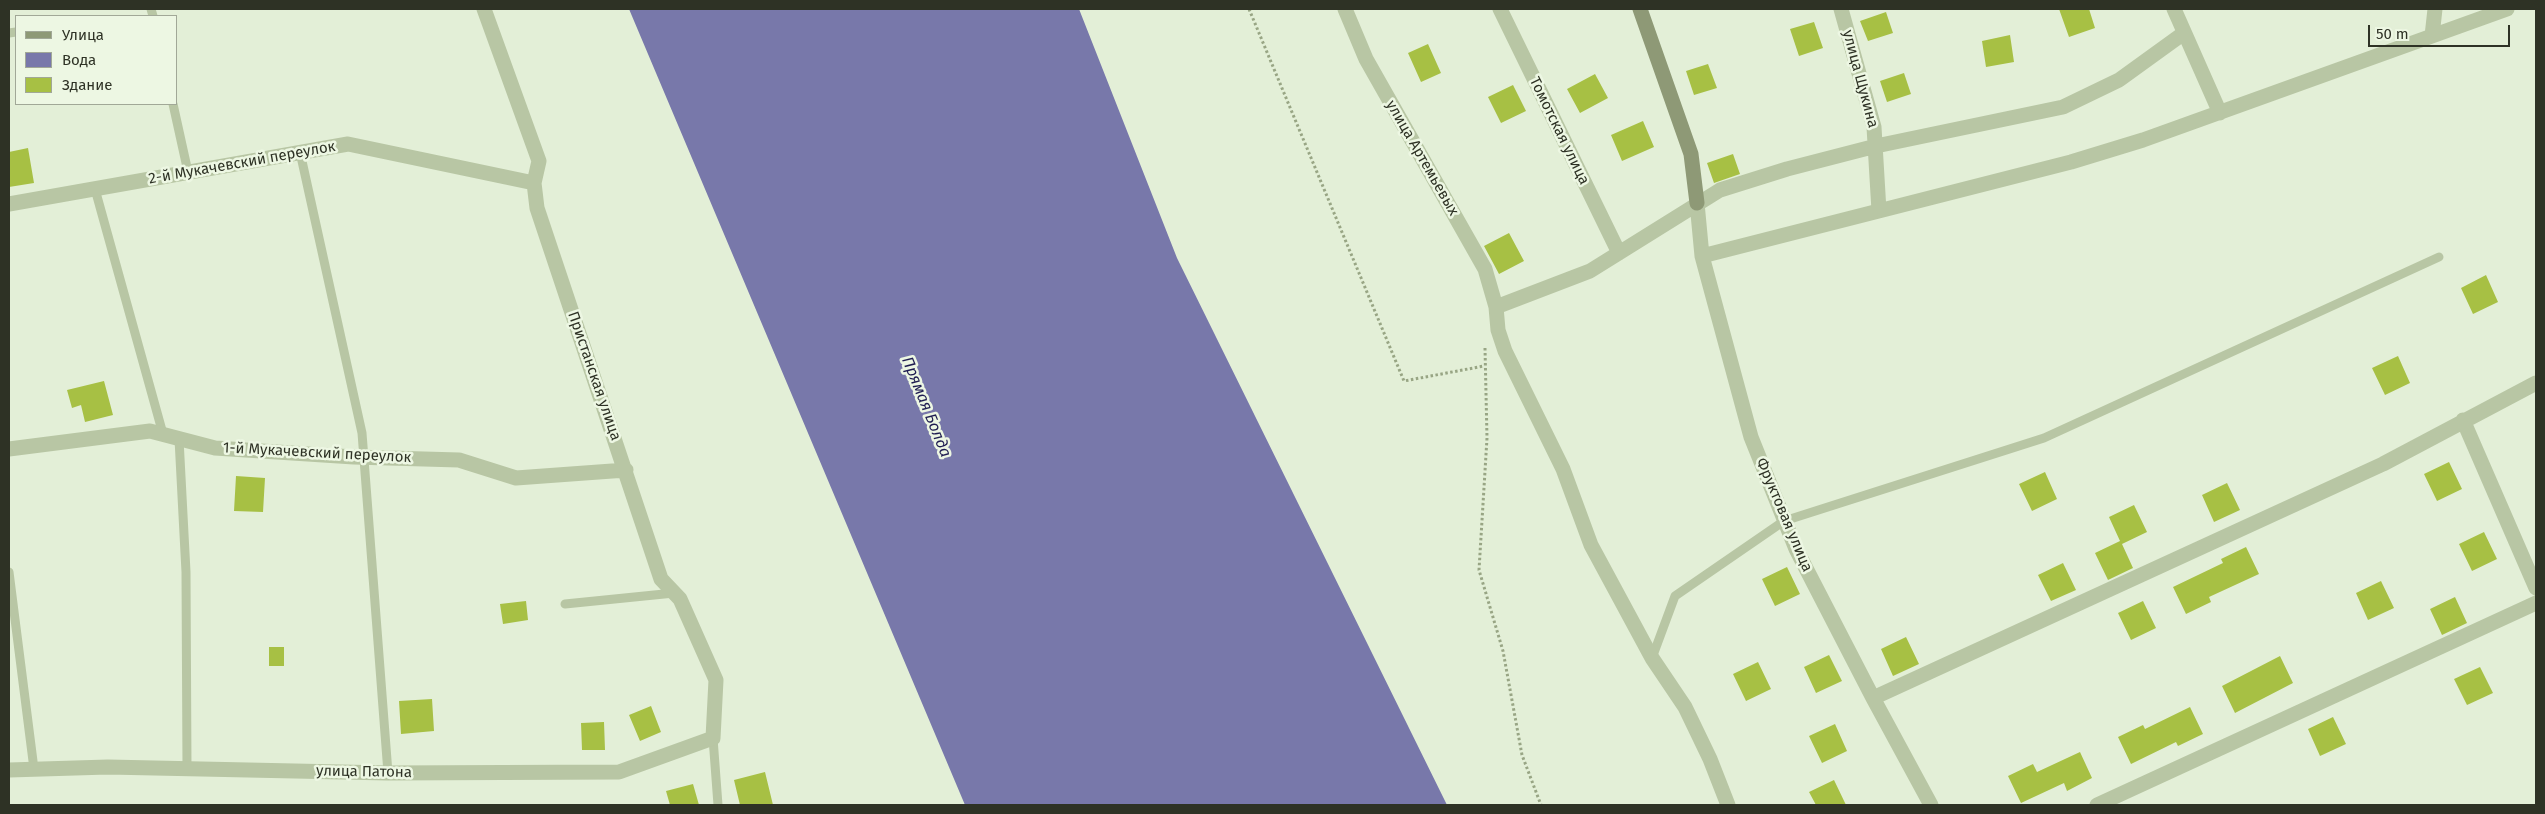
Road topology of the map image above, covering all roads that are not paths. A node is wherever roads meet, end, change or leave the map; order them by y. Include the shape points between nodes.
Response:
1 (484, 9) edge
2 (1345, 9) edge
3 (1500, 9) edge
4 (1640, 9) edge
5 (1841, 9) edge
6 (2174, 9) edge
7 (2435, 9) edge
8 (2507, 9) edge
9 (2184, 33) junction
10 (2432, 36) junction
11 (173, 105) edge
12 (2220, 114) junction
13 (1876, 146) junction
14 (300, 152) junction
15 (188, 172) junction
16 (534, 183) junction
17 (94, 189) junction
18 (1698, 203) junction
19 (9, 204) edge
20 (1879, 211) junction
21 (1619, 253) junction
22 (1702, 256) junction
23 (2439, 258) dead end
24 (1496, 307) junction
25 (2536, 383) edge
26 (2463, 420) junction
27 (163, 434) junction
28 (179, 439) junction
29 (9, 448) edge
30 (362, 457) junction
31 (626, 470) junction
32 (1784, 521) junction
33 (9, 572) edge
34 (2536, 588) edge
35 (674, 593) junction
36 (2536, 603) edge
37 (565, 604) dead end
38 (1652, 658) junction
39 (1872, 698) junction
40 (713, 738) junction
41 (187, 768) junction
42 (34, 769) junction
43 (9, 770) edge
44 (388, 773) junction
45 (718, 805) edge
46 (1728, 805) edge
47 (1931, 805) edge
48 (2097, 805) edge

1 - 16 street, Пристанская улица via 540,161
2 - 24 street, улица Артемьевых via 1366,59 1485,269
3 - 21 street, Томотская улица
4 - 18 street via 1691,154
5 - 13 street, улица Щукина via 1869,108
6 - 9 street
7 - 10 street
8 - 10 street
9 - 12 street
9 - 13 street via 2119,80 2063,108
10 - 12 street
11 - 15 lane
12 - 20 street via 2071,162
13 - 18 street via 1720,190
13 - 20 street, улица Щукина
14 - 15 street, 2-й Мукачевский переулок
14 - 16 street, 2-й Мукачевский переулок via 348,144
14 - 30 lane via 362,433
15 - 17 street, 2-й Мукачевский переулок
16 - 31 street, Пристанская улица via 537,208
17 - 19 street, 2-й Мукачевский переулок
17 - 27 lane
18 - 21 street
18 - 22 street, Фруктовая улица
20 - 22 street
21 - 24 street via 1590,271
22 - 32 street, Фруктовая улица via 1751,437
23 - 32 lane via 2044,438
24 - 38 street, улица Артемьевых via 1498,330 1505,350 1563,469 1591,545
25 - 26 street
26 - 34 street
26 - 39 street via 2383,464
27 - 28 street, 1-й Мукачевский переулок
27 - 29 street, 1-й Мукачевский переулок via 150,431
28 - 30 street, 1-й Мукачевский переулок via 214,448
28 - 41 lane via 186,572
30 - 31 street, 1-й Мукачевский переулок via 459,460 516,478
30 - 44 lane
31 - 35 street, Пристанская улица via 661,579
32 - 38 lane via 1674,596
32 - 39 street, Фруктовая улица
33 - 42 lane
35 - 37 lane
35 - 40 street, Пристанская улица via 716,680
36 - 48 street
38 - 46 street, улица Артемьевых via 1685,707
39 - 47 street, Фруктовая улица
40 - 44 street, улица Патона via 619,772
40 - 45 lane
41 - 42 street, улица Патона
41 - 44 street, улица Патона
42 - 43 street, улица Патона

